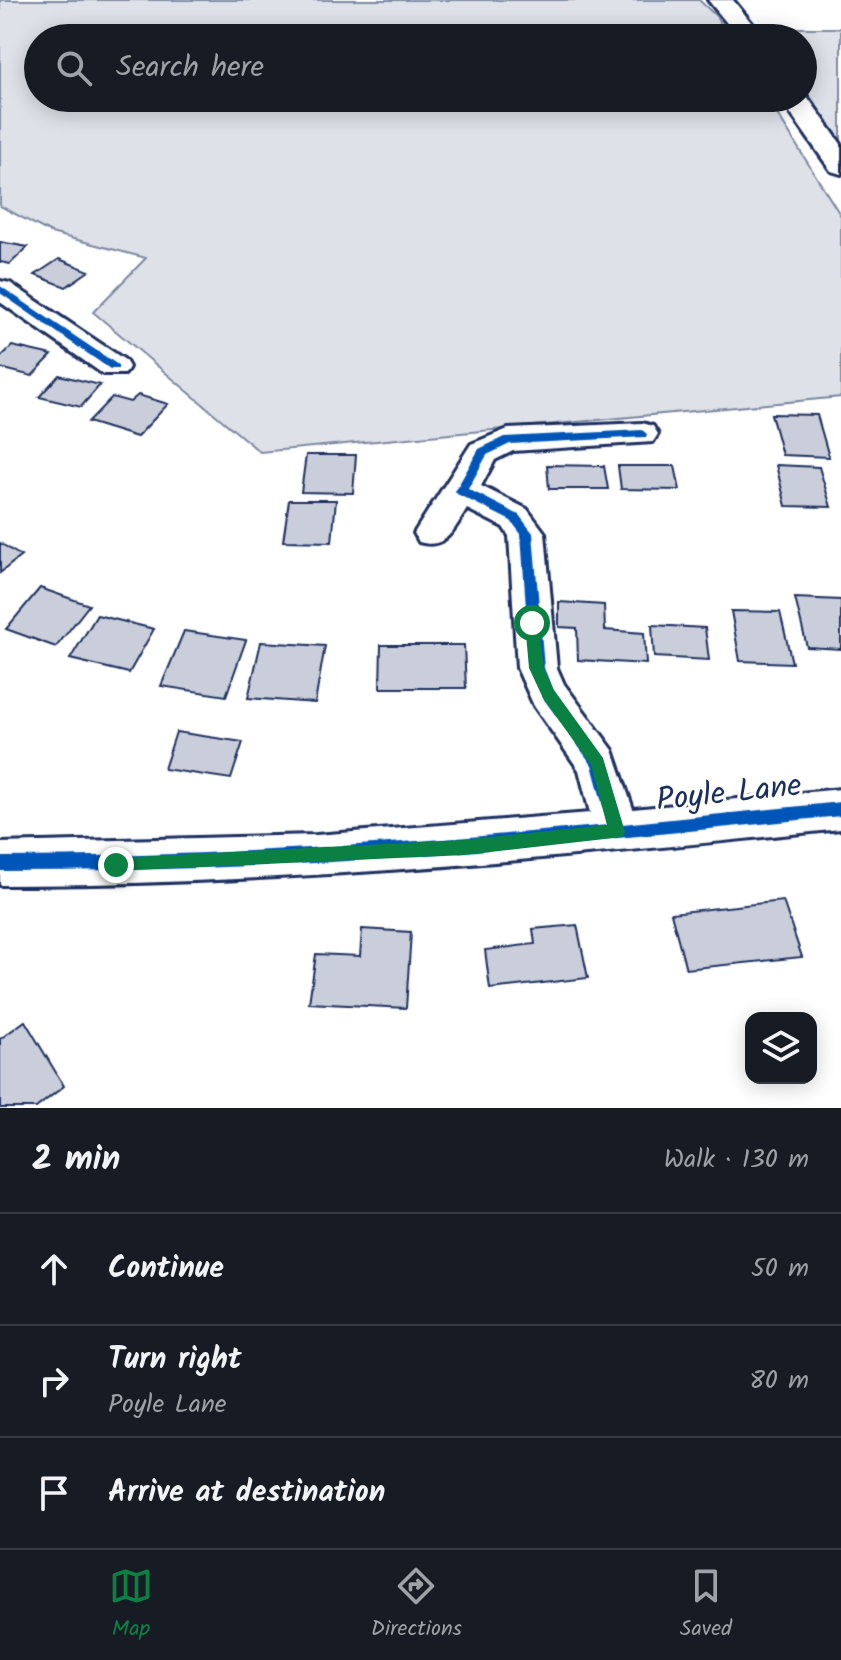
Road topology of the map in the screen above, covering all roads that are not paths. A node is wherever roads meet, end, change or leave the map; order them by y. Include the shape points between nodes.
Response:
1 (720, 0) edge
2 (740, 24) edge
3 (804, 112) edge
4 (841, 165) edge
5 (0, 289) edge
6 (114, 367) dead end
7 (642, 434) dead end
8 (461, 491) junction
9 (432, 533) dead end
10 (841, 809) edge
11 (617, 832) junction
12 (0, 864) edge

1 - 2 street
3 - 4 street
5 - 6 street
7 - 8 street via 508,440 483,452
8 - 9 street
8 - 11 street via 515,518 527,533 537,668 548,694 598,763
10 - 11 street, Poyle Lane
11 - 12 street, Poyle Lane via 400,851 116,865

